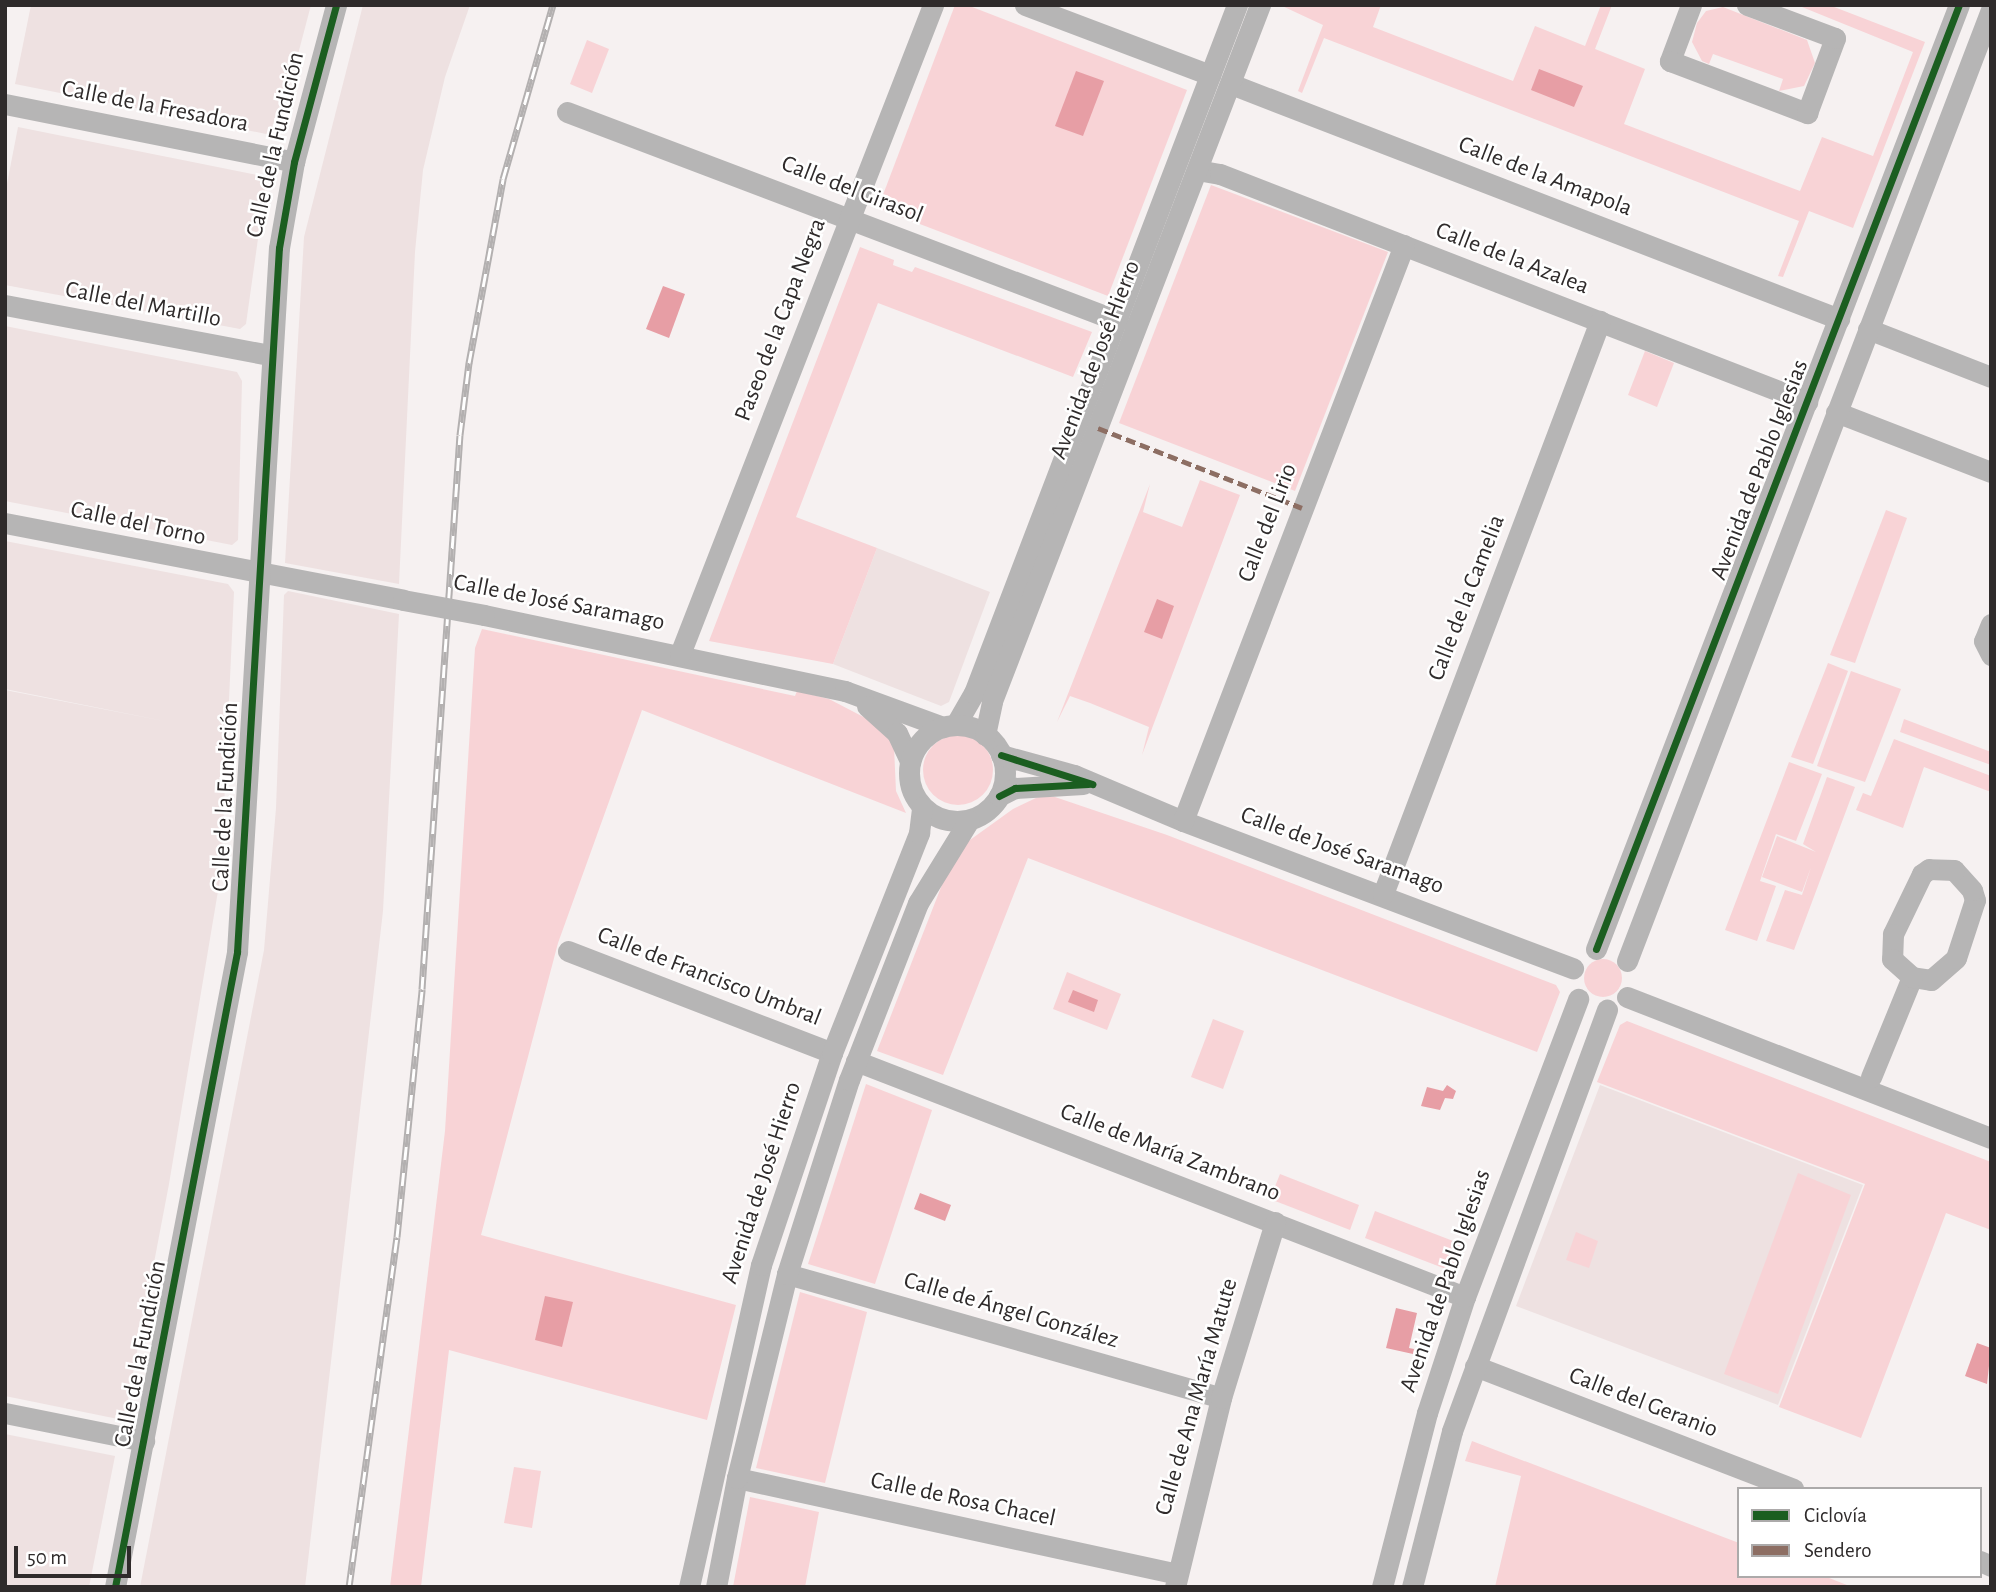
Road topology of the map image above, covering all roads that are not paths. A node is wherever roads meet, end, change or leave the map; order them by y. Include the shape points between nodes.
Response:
1 (335, 5) edge
2 (933, 5) edge
3 (1025, 5) edge
4 (1237, 5) edge
5 (1261, 5) edge
6 (1691, 5) edge
7 (1747, 5) edge
8 (1959, 5) edge
9 (1991, 10) edge
10 (1210, 75) junction
11 (1231, 84) junction
12 (5, 104) edge
13 (567, 112) dead end
14 (294, 162) junction
15 (1197, 170) junction
16 (849, 216) junction
17 (1404, 245) junction
18 (5, 305) edge
19 (1839, 319) junction
20 (1118, 321) junction
21 (1600, 321) junction
22 (1868, 329) junction
23 (270, 355) junction
24 (1991, 377) edge
25 (1807, 402) junction
26 (1836, 412) junction
27 (1991, 472) edge
28 (5, 523) edge
29 (261, 576) junction
30 (1991, 624) edge
31 (680, 654) junction
32 (1991, 655) edge
33 (845, 691) junction
34 (950, 725) junction
35 (985, 735) junction
36 (1001, 755) junction
37 (910, 761) junction
38 (1092, 784) junction
39 (999, 796) junction
40 (922, 807) junction
41 (969, 820) junction
42 (1183, 821) junction
43 (1383, 894) junction
44 (1596, 948) junction
45 (568, 951) dead end
46 (1627, 961) junction
47 (1573, 968) junction
48 (1912, 977) junction
49 (1630, 992) junction
50 (1578, 999) junction
51 (1607, 1010) junction
52 (832, 1053) junction
53 (856, 1061) junction
54 (1871, 1077) junction
55 (1991, 1123) edge
56 (1991, 1138) edge
57 (1275, 1222) junction
58 (787, 1274) junction
59 (1465, 1297) junction
60 (1475, 1366) junction
61 (1222, 1398) junction
62 (5, 1413) edge
63 (144, 1441) junction
64 (737, 1478) junction
65 (1788, 1487) edge
66 (1176, 1580) edge
67 (115, 1587) edge
68 (689, 1587) edge
69 (716, 1587) edge
70 (1382, 1587) edge
71 (1412, 1587) edge

1 - 14 street, Calle de la Fundición
2 - 16 street, Paseo de la Capa Negra
3 - 10 street
4 - 10 street, Avenida de José Hierro
5 - 11 street, Avenida de José Hierro
6 - 7 street via 1670,61 1807,113 1835,38
8 - 19 street, Avenida de Pablo Iglesias
9 - 22 street, Avenida de Pablo Iglesias
10 - 20 street, Avenida de José Hierro
11 - 15 street, Avenida de José Hierro
11 - 19 street, Calle de la Amapola
12 - 14 street, Calle de la Fresadora
13 - 16 street, Calle del Girasol
14 - 23 street, Calle de la Fundición via 279,248
15 - 17 street, Calle de la Azalea
15 - 35 street, Avenida de José Hierro via 992,701
16 - 20 street, Calle del Girasol
16 - 31 street, Paseo de la Capa Negra
17 - 21 street, Calle de la Azalea
17 - 42 street, Calle del Lirio
18 - 23 street, Calle del Martillo
19 - 25 street, Avenida de Pablo Iglesias
20 - 34 street, Avenida de José Hierro via 974,693
21 - 25 street, Calle de la Azalea
21 - 43 street, Calle de la Camelia
22 - 24 street
22 - 26 street, Avenida de Pablo Iglesias
23 - 29 street, Calle de la Fundición
25 - 44 street, Avenida de Pablo Iglesias
26 - 27 street
26 - 46 street, Avenida de Pablo Iglesias
28 - 29 street, Calle del Torno
29 - 31 street, Calle de José Saramago, bridge
29 - 63 street, Calle de la Fundición via 237,952
30 - 32 street via 1984,641
31 - 33 street, Calle de José Saramago
33 - 34 street, Calle de José Saramago
33 - 37 street, Calle de José Saramago via 883,716
34 - 35 street
34 - 37 street via 928,734
35 - 36 street
36 - 38 street, Calle de José Saramago
36 - 39 street via 1005,771
37 - 40 street via 909,778
38 - 39 street, Calle de José Saramago via 1015,788
38 - 42 street, Calle de José Saramago
39 - 41 street via 989,809
40 - 41 street via 948,820
40 - 52 street, Avenida de José Hierro via 919,833
41 - 53 street, Avenida de José Hierro via 918,903
42 - 43 street, Calle de José Saramago
43 - 47 street, Calle de José Saramago
44 - 46 street via 1617,952
44 - 47 street via 1578,959
45 - 52 street, Calle de Francisco Umbral
46 - 49 street
47 - 50 street via 1571,984
48 - 48 street via 1931,980 1956,958 1975,900 1954,870 1929,869 1922,874 1893,934 1892,959
48 - 54 street
49 - 51 street
49 - 54 street
49 - 56 street
50 - 51 street via 1594,1009
50 - 59 street, Avenida de Pablo Iglesias
51 - 60 street
52 - 68 street, Avenida de José Hierro via 761,1265
53 - 57 street, Calle de María Zambrano
53 - 58 street, Avenida de José Hierro
54 - 55 street
57 - 59 street, Calle de María Zambrano
57 - 61 street, Calle de Ana María Matute
58 - 61 street, Calle de Ángel González
58 - 64 street, Avenida de José Hierro
59 - 70 street, Avenida de Pablo Iglesias via 1427,1413
60 - 65 street, Calle del Geranio
60 - 71 street via 1449,1443
61 - 66 street, Calle de Ana María Matute
62 - 63 street
63 - 67 street, Calle de la Fundición
64 - 66 street, Calle de Rosa Chacel
64 - 69 street, Avenida de José Hierro

